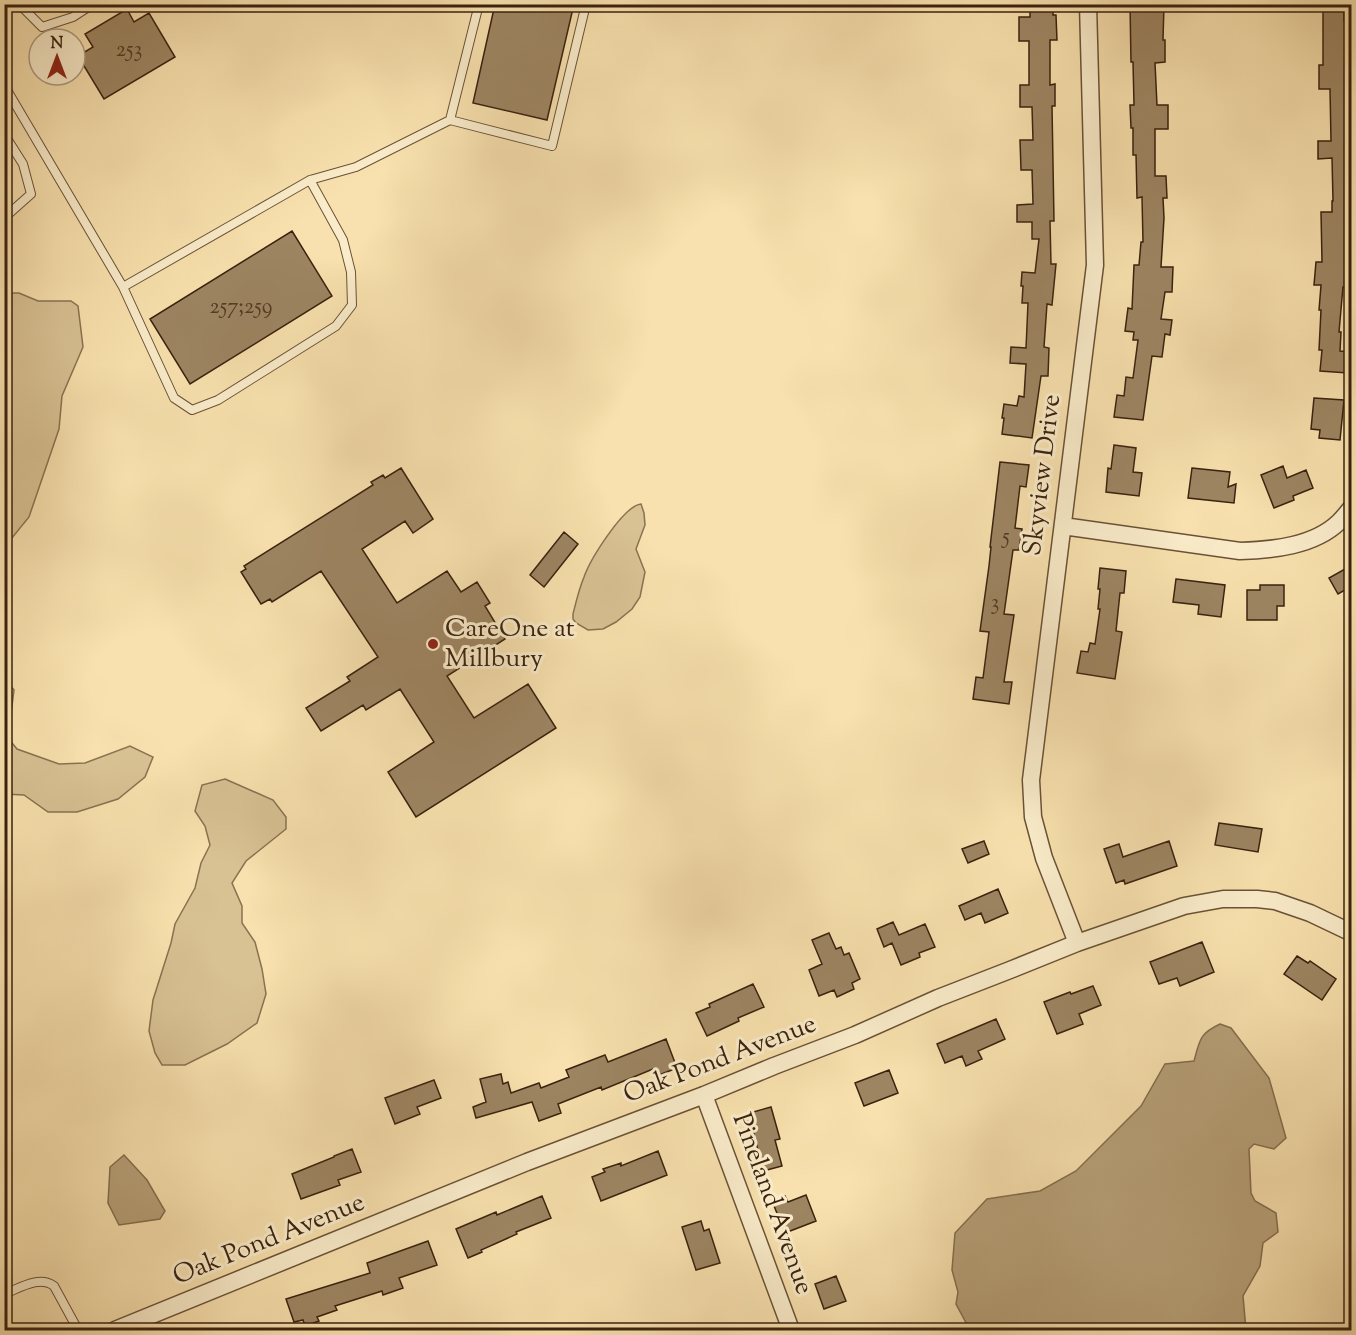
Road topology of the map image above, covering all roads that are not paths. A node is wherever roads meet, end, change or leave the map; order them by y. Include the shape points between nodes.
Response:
1 (19, 4) edge
2 (93, 4) edge
3 (479, 4) edge
4 (586, 4) edge
5 (1088, 4) edge
6 (4, 85) edge
7 (450, 120) junction
8 (4, 135) edge
9 (310, 180) junction
10 (4, 218) edge
11 (123, 287) junction
12 (1352, 507) edge
13 (1063, 526) junction
14 (1352, 933) edge
15 (1077, 943) junction
16 (704, 1095) junction
17 (4, 1294) edge
18 (78, 1330) edge
19 (116, 1330) edge
20 (791, 1330) edge

1 - 2 lane via 42,27 73,17
3 - 7 lane
4 - 7 lane via 552,146
5 - 13 street, Skyview Drive via 1095,265
6 - 11 lane
7 - 9 lane via 356,167
8 - 10 lane via 23,164 31,194
9 - 11 lane
9 - 11 lane via 343,240 351,272 352,305 336,326 218,400 192,410 174,398
12 - 13 street via 1321,535 1268,550 1240,551
13 - 15 street, Skyview Drive via 1031,780 1033,817 1044,858
14 - 15 street, Oak Pond Avenue via 1275,901 1223,899 1184,906
15 - 16 street, Oak Pond Avenue
16 - 19 street, Oak Pond Avenue via 527,1162
16 - 20 street, Pineland Avenue
17 - 18 lane via 48,1281

